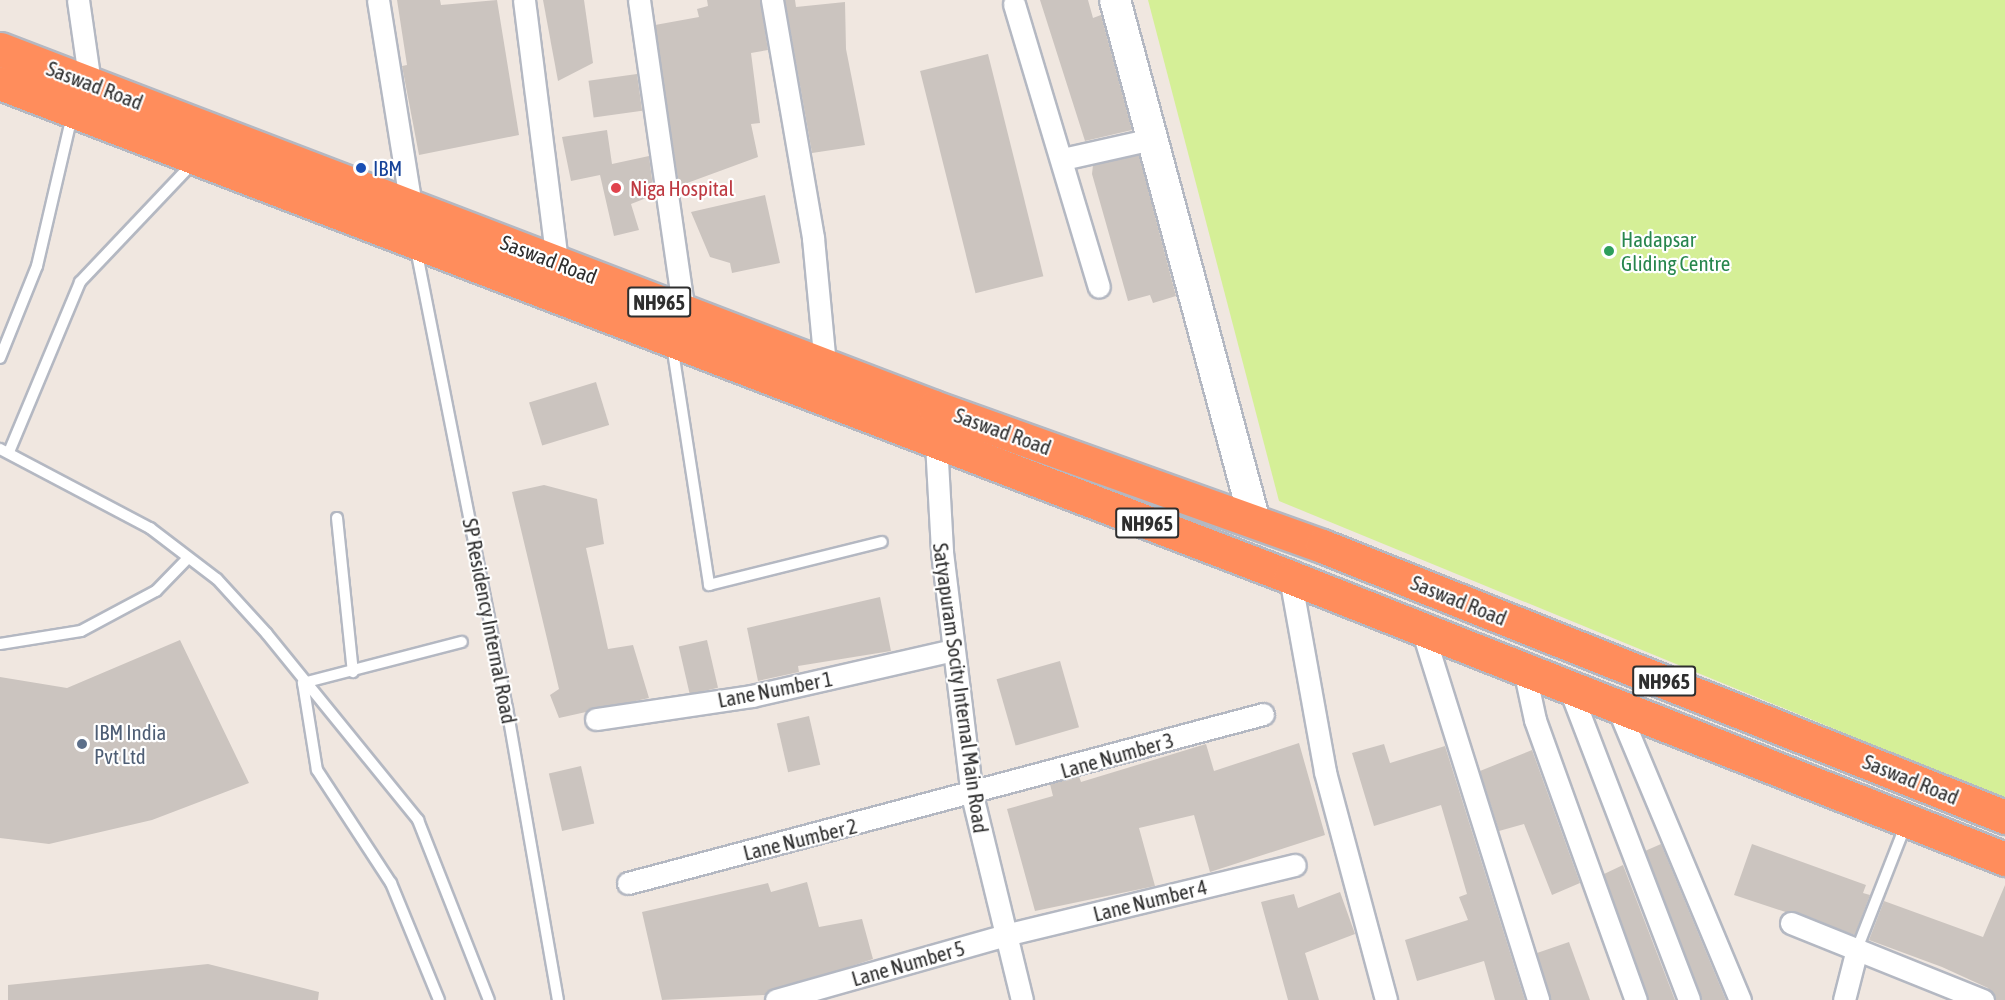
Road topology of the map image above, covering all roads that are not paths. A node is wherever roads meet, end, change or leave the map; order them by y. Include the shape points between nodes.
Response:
1 (78, 0) edge
2 (378, 0) edge
3 (524, 0) edge
4 (639, 0) edge
5 (772, 0) edge
6 (1115, 0) edge
7 (1014, 4) dead end
8 (0, 49) edge
9 (0, 83) edge
10 (81, 97) junction
11 (1152, 140) junction
12 (206, 145) junction
13 (1063, 159) junction
14 (411, 206) junction
15 (414, 243) junction
16 (557, 262) junction
17 (1099, 287) dead end
18 (684, 311) junction
19 (672, 341) junction
20 (0, 358) edge
21 (825, 365) junction
22 (936, 443) junction
23 (4, 450) edge
24 (337, 518) dead end
25 (1255, 522) junction
26 (882, 542) dead end
27 (189, 558) junction
28 (1290, 577) junction
29 (1422, 629) junction
30 (462, 642) dead end
31 (0, 644) edge
32 (953, 650) junction
33 (1524, 669) junction
34 (353, 672) junction
35 (303, 683) junction
36 (1569, 687) junction
37 (1617, 706) junction
38 (1263, 714) dead end
39 (596, 719) dead end
40 (972, 795) junction
41 (2005, 817) edge
42 (1907, 821) junction
43 (2005, 860) edge
44 (1295, 865) dead end
45 (628, 883) dead end
46 (1791, 923) dead end
47 (1005, 935) junction
48 (1857, 949) junction
49 (439, 1000) edge
50 (489, 1000) edge
51 (558, 1000) edge
52 (776, 1000) edge
53 (1022, 1000) edge
54 (1386, 1000) edge
55 (1538, 1000) edge
56 (1636, 1000) edge
57 (1689, 1000) edge
58 (1740, 1000) edge
59 (1844, 1000) edge
60 (1983, 1000) edge

1 - 10 street
2 - 14 street
3 - 16 street
4 - 18 street
5 - 21 street via 813,238
6 - 11 street
7 - 13 street
8 - 10 highway, Saswad Road / NH965
9 - 10 highway
10 - 12 highway, Saswad Road / NH965
10 - 20 lane via 37,266
11 - 13 street
11 - 25 street
12 - 14 highway, Saswad Road / NH965
12 - 15 highway, Saswad Road / NH965 via 285,194
12 - 23 lane via 81,282
13 - 17 street
14 - 16 highway, Saswad Road / NH965
15 - 19 highway, Saswad Road / NH965
15 - 51 lane, SP Residency Internal Road via 507,708
16 - 18 highway, Saswad Road / NH965
18 - 21 highway, Saswad Road / NH965
19 - 22 highway, Saswad Road / NH965
19 - 26 lane via 709,585
21 - 25 highway, Saswad Road / NH965
22 - 28 highway, Saswad Road / NH965
22 - 32 street, Satyapuram Socity Internal Main Road
23 - 27 lane via 150,528
24 - 34 lane
25 - 41 highway, Saswad Road / NH965
27 - 31 lane via 156,591 81,631
27 - 35 lane via 267,634
28 - 29 highway, Saswad Road / NH965
28 - 54 street via 1325,772
29 - 33 highway, Saswad Road / NH965
29 - 55 street
30 - 34 lane
32 - 39 street, Lane Number 1 via 752,696
32 - 40 street, Satyapuram Socity Internal Main Road
33 - 36 highway, Saswad Road / NH965
33 - 56 street via 1535,720
34 - 35 lane
35 - 49 lane via 317,770 391,883
35 - 50 lane via 417,820
36 - 37 highway, Saswad Road / NH965
36 - 57 street
37 - 42 highway, Saswad Road / NH965
37 - 58 street
38 - 40 street, Lane Number 3
40 - 45 street, Lane Number 2
40 - 47 street, Satyapuram Socity Internal Main Road
42 - 43 highway, Saswad Road / NH965
42 - 48 lane
44 - 47 street, Lane Number 4
46 - 48 street
47 - 52 street, Lane Number 5
47 - 53 street, Satyapuram Socity Internal Main Road
48 - 59 street
48 - 60 street

